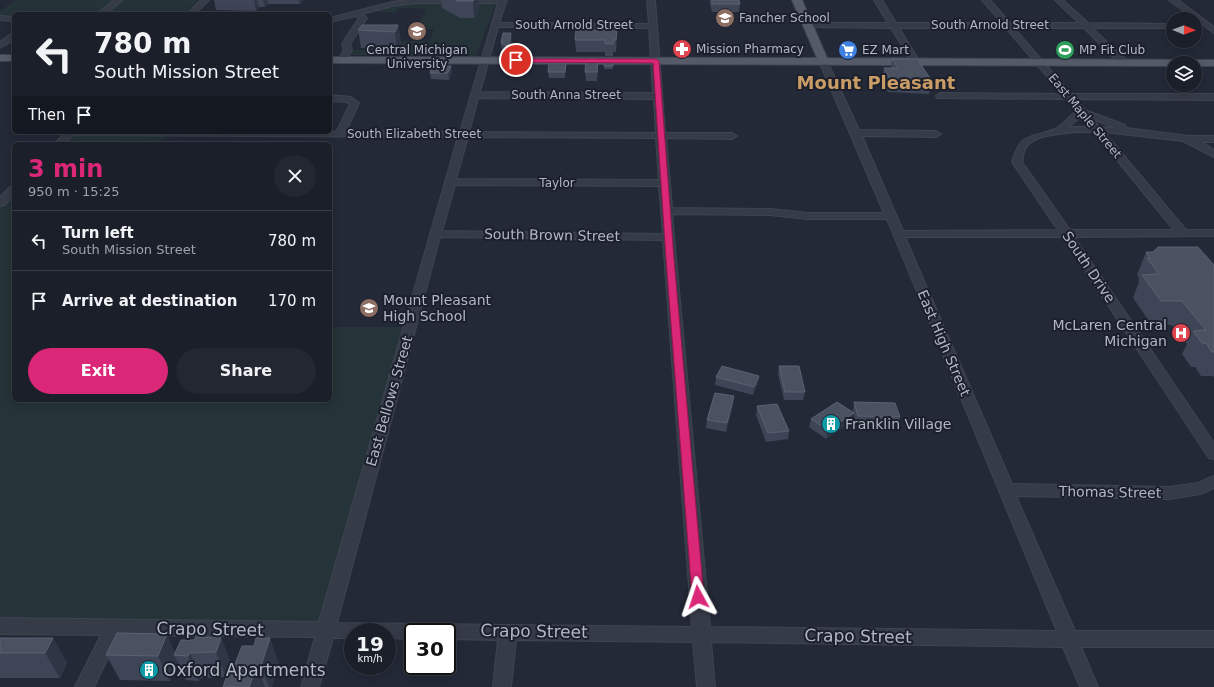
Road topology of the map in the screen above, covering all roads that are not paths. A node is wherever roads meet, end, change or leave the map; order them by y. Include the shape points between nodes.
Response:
1 (118, 0) edge
2 (205, 0) edge
3 (503, 0) edge
4 (651, 0) edge
5 (797, 0) edge
6 (878, 0) edge
7 (986, 0) edge
8 (1059, 0) edge
9 (1173, 0) edge
10 (388, 3) edge
11 (103, 12) edge
12 (193, 12) edge
13 (358, 14) junction
14 (0, 18) edge
15 (12, 19) edge
16 (332, 20) edge
17 (495, 25) junction
18 (653, 26) junction
19 (808, 26) junction
20 (895, 26) junction
21 (1010, 27) junction
22 (1088, 27) junction
23 (1166, 27) edge
24 (1202, 27) edge
25 (1212, 28) edge
26 (12, 37) edge
27 (0, 46) edge
28 (0, 58) edge
29 (12, 58) edge
30 (332, 60) edge
31 (342, 60) junction
32 (484, 60) junction
33 (656, 61) junction
34 (824, 61) junction
35 (916, 62) junction
36 (1040, 62) junction
37 (1123, 62) junction
38 (1214, 63) edge
39 (474, 95) junction
40 (658, 96) junction
41 (940, 96) dead end
42 (1069, 97) junction
43 (1214, 97) edge
44 (332, 98) edge
45 (1081, 112) junction
46 (1059, 130) junction
47 (1097, 130) junction
48 (1131, 130) junction
49 (69, 134) edge
50 (332, 134) edge
51 (340, 134) junction
52 (463, 134) junction
53 (856, 134) junction
54 (936, 134) dead end
55 (661, 136) junction
56 (732, 136) dead end
57 (1189, 139) junction
58 (1214, 139) edge
59 (61, 142) edge
60 (1214, 154) edge
61 (450, 182) junction
62 (664, 183) junction
63 (12, 191) edge
64 (0, 203) edge
65 (667, 211) junction
66 (890, 216) junction
67 (1066, 233) junction
68 (1183, 233) junction
69 (1214, 233) edge
70 (434, 234) junction
71 (897, 234) junction
72 (668, 236) junction
73 (1214, 454) edge
74 (1214, 482) edge
75 (1005, 490) junction
76 (0, 626) edge
77 (114, 627) junction
78 (326, 630) junction
79 (508, 631) junction
80 (702, 634) junction
81 (1069, 639) junction
82 (1214, 639) edge
83 (84, 687) edge
84 (310, 687) edge
85 (502, 687) edge
86 (706, 687) edge
87 (1089, 687) edge

1 - 11 street
2 - 12 street
3 - 10 street via 424,0
3 - 17 street, East Bellows Street
4 - 18 street
5 - 19 main road, East High Street
6 - 20 street
7 - 21 street, East Maple Street
8 - 22 street
9 - 25 street
10 - 13 street
13 - 16 street
13 - 31 street via 363,18 346,44 348,50
14 - 15 street
17 - 18 street, South Arnold Street
17 - 32 street, East Bellows Street
18 - 33 street
19 - 20 street, South Arnold Street
19 - 34 main road, East High Street
20 - 21 street, South Arnold Street
20 - 35 street
21 - 22 street, South Arnold Street
21 - 36 street, East Maple Street
22 - 23 street, South Arnold Street
22 - 37 street
24 - 25 street
26 - 27 street
28 - 29 main road
30 - 31 main road
31 - 32 main road
32 - 33 main road
32 - 39 street, East Bellows Street
33 - 34 main road
33 - 40 street
34 - 35 main road
34 - 53 street, East High Street
35 - 36 main road
36 - 37 main road
36 - 42 street, East Maple Street
37 - 38 main road
39 - 40 street, South Anna Street
39 - 52 street, East Bellows Street
40 - 55 street
41 - 42 street
42 - 43 street
42 - 45 street, East Maple Street
44 - 51 street via 348,99 355,103
45 - 46 street
45 - 47 street, East Maple Street
45 - 48 street
46 - 47 street, South Drive
46 - 67 street, South Drive via 1025,142 1016,156 1017,162
47 - 48 street, South Drive
47 - 68 street, East Maple Street
48 - 57 street
49 - 59 street
50 - 51 street, South Elizabeth Street
51 - 52 street, South Elizabeth Street
52 - 55 street, South Elizabeth Street
52 - 61 street, East Bellows Street
53 - 54 street
53 - 66 street, East High Street
55 - 56 street, South Elizabeth Street
55 - 62 street
57 - 58 street
57 - 60 street
61 - 62 street, Taylor
61 - 70 street, East Bellows Street
62 - 65 street
63 - 64 street
65 - 66 street
65 - 72 street
66 - 71 street, East High Street
67 - 68 street
67 - 71 street
67 - 73 street, South Drive
68 - 69 street
70 - 72 street, South Brown Street
70 - 78 street, East Bellows Street
71 - 75 street, East High Street via 976,416
72 - 80 street
74 - 75 street, Thomas Street via 1200,488 1169,492
75 - 81 street, East High Street
76 - 77 street, Crapo Street
77 - 78 street, Crapo Street
77 - 83 street
78 - 79 street, Crapo Street
78 - 84 street, East Bellows Street
79 - 80 street, Crapo Street
79 - 85 street
80 - 81 street, Crapo Street
80 - 86 street
81 - 82 street, Crapo Street
81 - 87 street, East High Street

